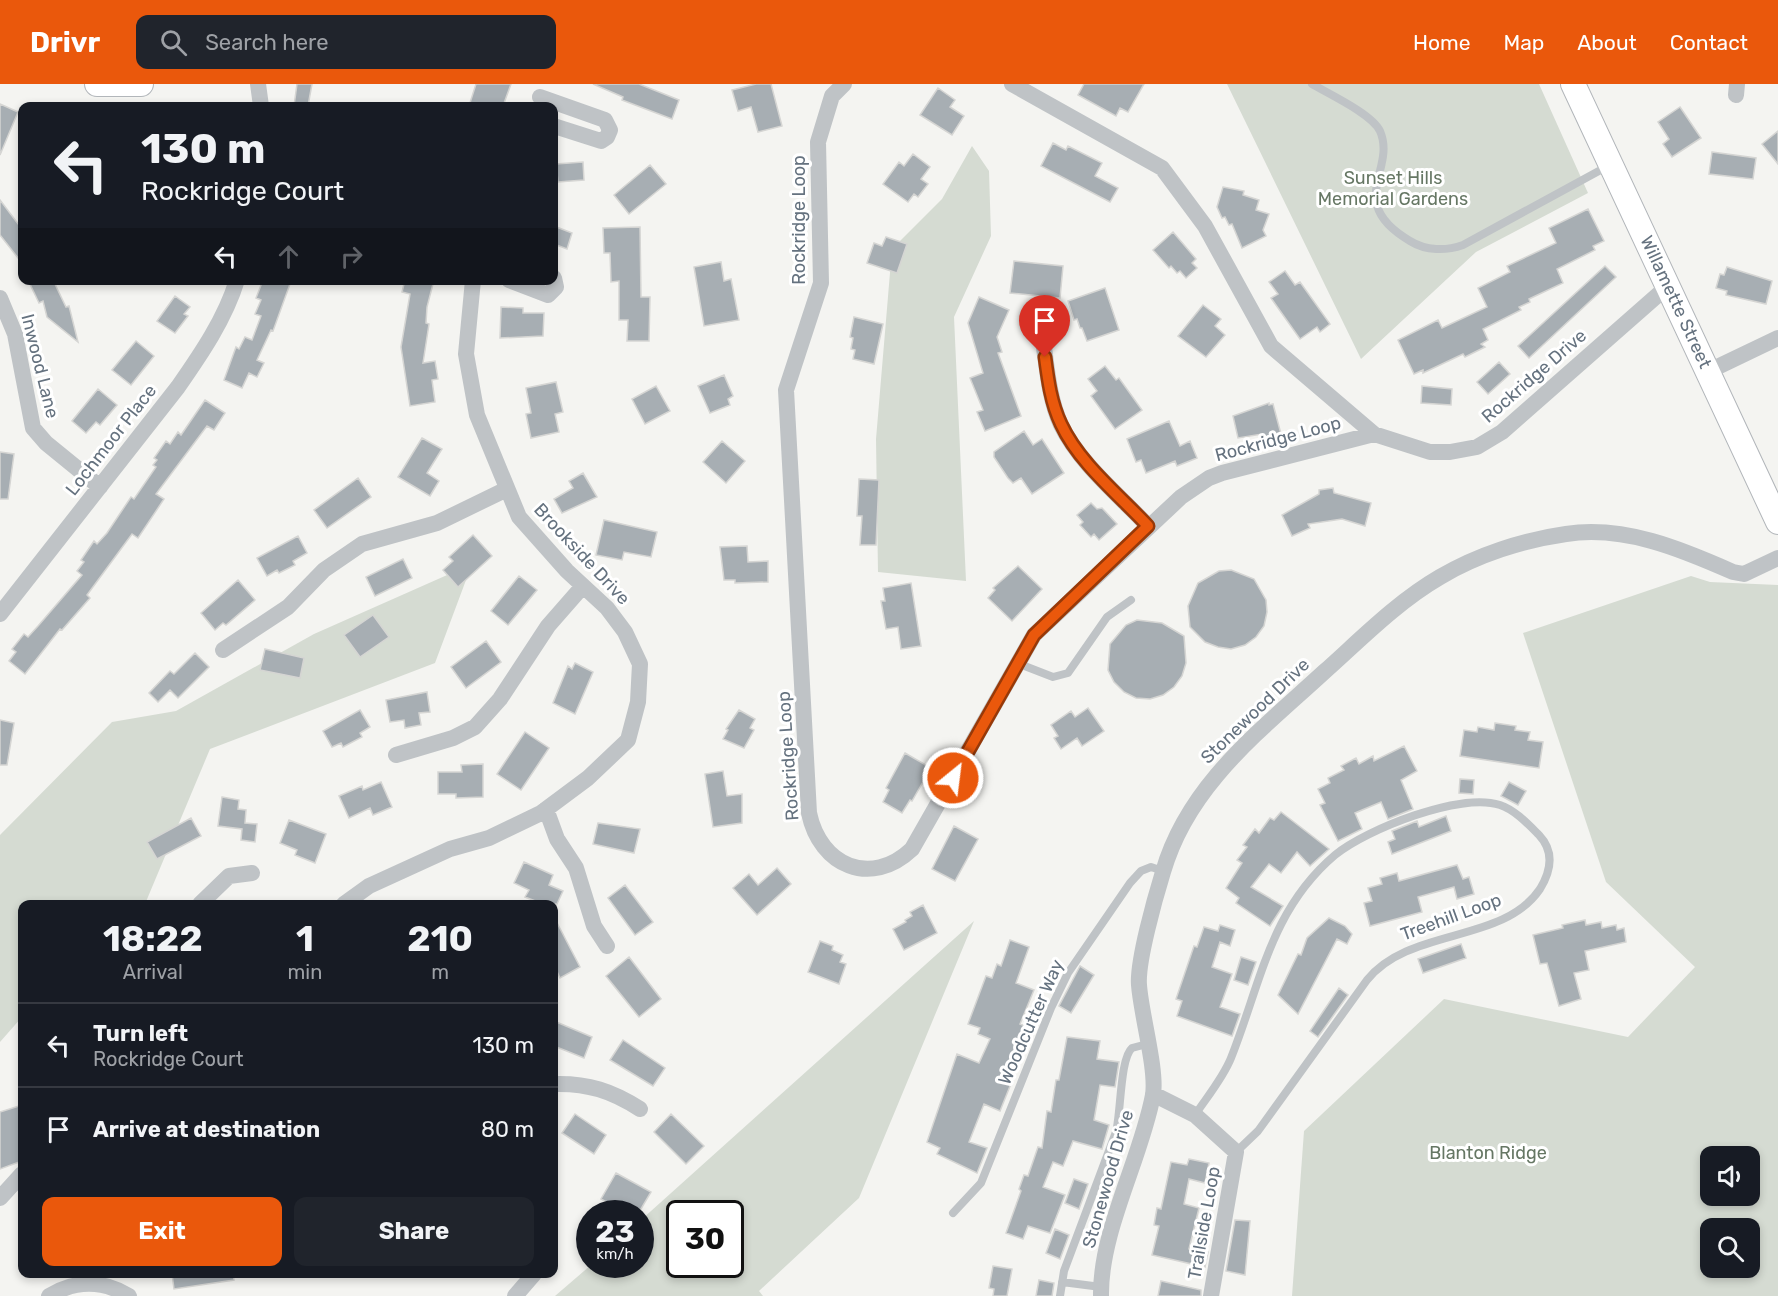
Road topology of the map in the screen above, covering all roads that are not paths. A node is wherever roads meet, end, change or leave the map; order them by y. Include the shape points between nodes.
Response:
1 (97, 84) edge
2 (141, 84) edge
3 (258, 84) edge
4 (844, 84) edge
5 (1012, 84) edge
6 (1312, 84) edge
7 (1573, 84) edge
8 (541, 96) edge
9 (260, 102) edge
10 (557, 102) edge
11 (558, 102) edge
12 (558, 127) edge
13 (1611, 165) junction
14 (235, 285) edge
15 (473, 285) edge
16 (522, 285) edge
17 (556, 285) edge
18 (1668, 286) junction
19 (0, 298) edge
20 (1778, 338) edge
21 (1043, 340) dead end
22 (1709, 371) junction
23 (1335, 402) junction
24 (1374, 434) junction
25 (1324, 447) junction
26 (100, 487) junction
27 (507, 489) junction
28 (1778, 522) edge
29 (1148, 526) junction
30 (1778, 558) edge
31 (583, 586) junction
32 (1131, 600) dead end
33 (0, 614) edge
34 (223, 650) dead end
35 (1017, 663) junction
36 (396, 756) dead end
37 (546, 809) junction
38 (1163, 871) junction
39 (252, 873) dead end
40 (204, 900) edge
41 (350, 900) edge
42 (607, 946) dead end
43 (1147, 1044) junction
44 (558, 1084) edge
45 (1153, 1094) junction
46 (640, 1109) dead end
47 (1195, 1115) junction
48 (1236, 1152) junction
49 (18, 1178) edge
50 (0, 1198) edge
51 (953, 1213) dead end
52 (531, 1278) edge
53 (1062, 1282) junction
54 (1101, 1291) edge
55 (49, 1296) edge
56 (129, 1296) edge
57 (515, 1296) edge
58 (1060, 1296) edge
59 (1211, 1296) edge

1 - 2 main road
3 - 9 street
4 - 35 street, Rockridge Loop via 832,96 818,142 821,283 786,390 809,813 825,849 847,866 870,869 892,864 912,849
5 - 23 street, Rockridge Loop via 1162,168 1205,226 1271,346
6 - 13 lane via 1376,125 1383,145 1375,191 1378,208 1391,227 1425,247 1446,249 1463,244
7 - 13 main road, Willamette Street
8 - 10 street
11 - 12 street via 605,120 610,130 601,141
13 - 18 main road, Willamette Street
14 - 26 street, Lochmoor Place via 204,349
15 - 27 street, Brookside Drive via 466,354 477,415
16 - 17 street via 548,295
18 - 22 main road, Willamette Street
18 - 24 street, Rockridge Drive via 1512,424 1483,444 1462,452 1430,452
19 - 26 street, Inwood Lane via 18,344 33,428
20 - 22 street
21 - 29 street via 1050,392 1062,425 1084,459
22 - 28 main road, Willamette Street
23 - 24 street, Rockridge Loop
23 - 25 street via 1352,426 1347,434
24 - 25 street, Rockridge Loop
25 - 29 street, Rockridge Loop via 1209,478
26 - 33 street, Lochmoor Place
27 - 31 street, Brookside Drive via 519,517
27 - 34 street via 437,523 362,544 324,570 288,607
29 - 35 street, Rockridge Loop via 1040,628
30 - 38 street, Stonewood Drive via 1744,574 1661,543 1596,532 1567,533 1468,562 1405,600 1237,752 1196,801
31 - 36 street via 548,626 500,699 475,727
31 - 37 street, Brookside Drive via 625,632 640,664 638,702 628,740 588,778
32 - 35 lane via 1107,617 1068,673 1053,677
37 - 41 street, Brookside Drive via 489,838 450,849 369,886
37 - 42 street via 557,838 576,868 594,926
38 - 43 street, Stonewood Drive via 1139,972
38 - 51 lane, Woodcutter Way via 1151,867 1136,876 1073,965 1051,1008 981,1183
39 - 40 street via 229,876
43 - 45 street, Stonewood Drive
43 - 53 lane via 1132,1048 1125,1057 1116,1132
44 - 46 street via 597,1087
45 - 47 street, Trailside Loop
45 - 54 street, Stonewood Drive via 1103,1264
47 - 48 street, Trailside Loop
47 - 48 lane, Treehill Loop via 1231,1059 1266,952 1278,929 1303,888 1335,856 1372,834 1449,804 1498,804 1528,824 1542,838 1550,854 1547,874 1534,897 1511,914 1406,951 1381,965 1258,1131
48 - 59 street, Trailside Loop
49 - 50 street
52 - 57 street
53 - 54 lane
53 - 58 lane
55 - 56 street via 88,1283 112,1287

